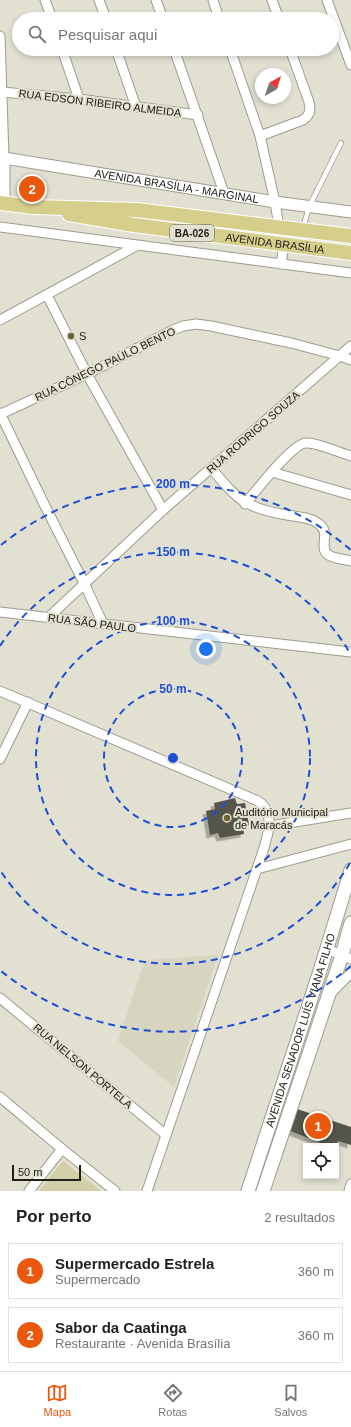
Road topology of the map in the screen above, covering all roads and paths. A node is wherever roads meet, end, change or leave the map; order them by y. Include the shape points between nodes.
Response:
1 (45, 0) edge
2 (99, 0) edge
3 (156, 0) edge
4 (213, 0) edge
5 (272, 0) edge
6 (327, 0) edge
7 (49, 12) edge
8 (103, 12) edge
9 (160, 12) edge
10 (217, 12) edge
11 (276, 12) edge
12 (331, 12) edge
13 (339, 32) edge
14 (0, 36) edge
15 (64, 56) edge
16 (118, 56) edge
17 (177, 56) edge
18 (232, 56) edge
19 (293, 56) edge
20 (351, 65) edge
21 (2, 92) junction
22 (79, 99) junction
23 (136, 107) junction
24 (198, 115) junction
25 (260, 136) junction
26 (341, 143) dead end
27 (2, 158) edge
28 (2, 188) edge
29 (224, 194) junction
30 (275, 202) junction
31 (2, 203) edge
32 (33, 207) junction
33 (309, 207) junction
34 (351, 212) edge
35 (221, 220) junction
36 (0, 227) edge
37 (279, 227) junction
38 (302, 230) junction
39 (351, 236) edge
40 (220, 237) junction
41 (284, 245) junction
42 (136, 246) junction
43 (351, 253) edge
44 (281, 264) junction
45 (351, 273) edge
46 (47, 295) junction
47 (0, 320) edge
48 (351, 346) edge
49 (340, 356) junction
50 (351, 360) edge
51 (87, 374) junction
52 (0, 413) edge
53 (351, 456) edge
54 (211, 468) junction
55 (272, 472) junction
56 (351, 495) edge
57 (245, 504) junction
58 (163, 510) junction
59 (351, 561) edge
60 (85, 584) junction
61 (0, 612) edge
62 (50, 618) junction
63 (103, 624) junction
64 (351, 652) edge
65 (0, 691) edge
66 (28, 702) junction
67 (0, 759) edge
68 (351, 813) edge
69 (270, 826) junction
70 (351, 844) edge
71 (257, 869) junction
72 (351, 870) edge
73 (351, 923) edge
74 (327, 949) junction
75 (346, 957) edge
76 (351, 973) edge
77 (328, 997) junction
78 (0, 998) edge
79 (0, 1097) edge
80 (166, 1135) junction
81 (62, 1149) junction
82 (351, 1184) edge
83 (29, 1191) edge
84 (115, 1191) edge
85 (147, 1191) edge
86 (248, 1191) edge
87 (263, 1191) edge
88 (349, 1191) edge

1 - 7 street
2 - 8 street
3 - 9 street
4 - 10 street
5 - 11 street
6 - 12 street
13 - 20 street
14 - 21 street
15 - 22 street
16 - 23 street
17 - 24 street
18 - 25 street
19 - 25 street via 311,108 310,113 303,120
21 - 22 street, RUA EDSON RIBEIRO ALMEIDA
21 - 27 street
22 - 23 street, RUA EDSON RIBEIRO ALMEIDA
23 - 24 street, RUA EDSON RIBEIRO ALMEIDA
24 - 29 street
25 - 30 street
26 - 33 lane
27 - 28 street
27 - 29 street, AVENIDA BRASÍLIA - MARGINAL
28 - 31 street
29 - 30 street, AVENIDA BRASÍLIA - MARGINAL
30 - 33 street, AVENIDA BRASÍLIA - MARGINAL
30 - 37 street
31 - 32 main road, AVENIDA BRASÍLIA / BA-026
32 - 35 main road, AVENIDA BRASÍLIA / BA-026 via 137,210
32 - 40 main road, AVENIDA BRASÍLIA / BA-026 via 92,219
33 - 34 street, AVENIDA BRASÍLIA - MARGINAL
33 - 38 lane
35 - 37 main road, AVENIDA BRASÍLIA / BA-026
35 - 40 main road
36 - 42 street
37 - 38 main road, AVENIDA BRASÍLIA / BA-026
38 - 39 main road, AVENIDA BRASÍLIA / BA-026
40 - 41 main road, AVENIDA BRASÍLIA / BA-026
41 - 43 main road, AVENIDA BRASÍLIA / BA-026
41 - 44 street
42 - 44 street
42 - 46 street
44 - 45 street
46 - 47 street
46 - 51 street
48 - 49 street, RUA RODRIGO SOUZA
49 - 50 street, RUA CÔNEGO PAULO BENTO
49 - 51 street, RUA CÔNEGO PAULO BENTO via 297,344 196,324 171,331
49 - 54 street, RUA RODRIGO SOUZA
51 - 52 street, RUA CÔNEGO PAULO BENTO
51 - 58 street
52 - 60 street
53 - 55 street via 305,442
54 - 57 street
54 - 58 street, RUA RODRIGO SOUZA
55 - 56 street
55 - 57 street
57 - 59 street via 270,513 316,521 325,531 324,549 327,554
58 - 60 street, RUA RODRIGO SOUZA
60 - 62 street, RUA RODRIGO SOUZA
60 - 63 street
61 - 62 street, RUA SÃO PAULO
62 - 63 street, RUA SÃO PAULO
63 - 64 street, RUA SÃO PAULO
65 - 66 street
66 - 67 street
66 - 69 street via 258,801 267,810
68 - 69 street
69 - 71 street
70 - 71 street
71 - 80 street
72 - 74 main road, AVENIDA SENADOR LUÍS VIANA FILHO
73 - 75 main road, AVENIDA SENADOR LUÍS VIANA FILHO
74 - 75 street
74 - 86 main road, AVENIDA SENADOR LUÍS VIANA FILHO
75 - 77 main road, AVENIDA SENADOR LUÍS VIANA FILHO
76 - 77 street
77 - 87 main road, AVENIDA SENADOR LUÍS VIANA FILHO
78 - 80 street, RUA NELSON PORTELA
79 - 81 street
80 - 85 street
81 - 83 street
81 - 84 street
82 - 88 street

